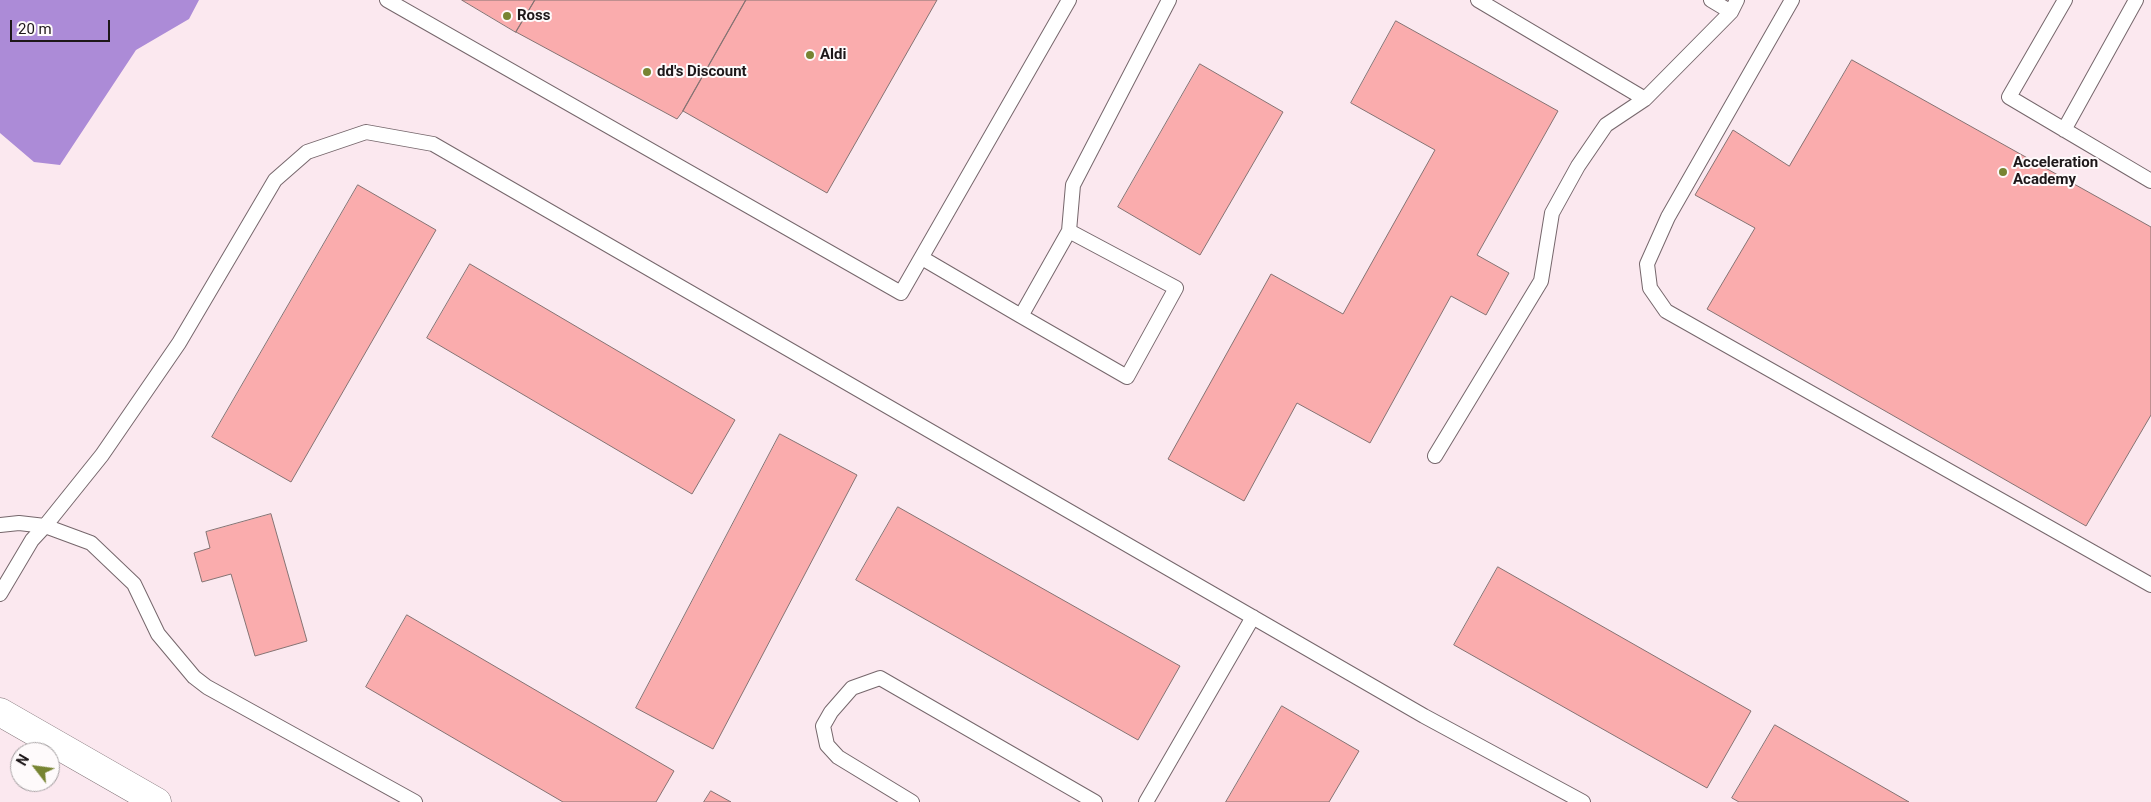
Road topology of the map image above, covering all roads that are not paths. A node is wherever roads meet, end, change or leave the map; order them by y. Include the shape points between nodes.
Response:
1 (387, 0) edge
2 (1069, 0) edge
3 (1169, 0) edge
4 (1478, 0) edge
5 (1710, 0) edge
6 (1792, 0) edge
7 (2065, 0) edge
8 (2136, 0) edge
9 (1734, 6) edge
10 (1645, 99) junction
11 (2064, 130) junction
12 (2151, 181) edge
13 (1069, 231) junction
14 (922, 258) junction
15 (1021, 316) junction
16 (1436, 456) dead end
17 (0, 525) edge
18 (46, 526) junction
19 (2151, 585) edge
20 (0, 594) edge
21 (1254, 617) junction
22 (0, 712) edge
23 (157, 802) edge
24 (415, 802) edge
25 (912, 802) edge
26 (1095, 802) edge
27 (1146, 802) edge
28 (1584, 802) edge

1 - 14 lane via 902,293
2 - 14 lane
3 - 13 lane via 1073,185
4 - 10 lane
5 - 9 lane
6 - 19 lane via 1668,217 1647,264 1650,288 1666,311
7 - 11 lane via 2009,97
8 - 11 lane
9 - 10 lane
10 - 16 lane via 1606,125 1578,166 1552,213 1541,281
11 - 12 lane
13 - 15 lane
13 - 15 lane via 1176,288 1127,377
14 - 15 lane
17 - 18 lane
18 - 20 lane via 32,540
18 - 21 lane via 102,455 179,343 275,180 306,152 366,132 433,144
18 - 24 lane via 91,543 134,584 158,634 194,677 207,687
21 - 27 lane
21 - 28 lane via 1424,716
22 - 23 street
25 - 26 lane via 838,757 827,745 823,726 852,688 880,678

